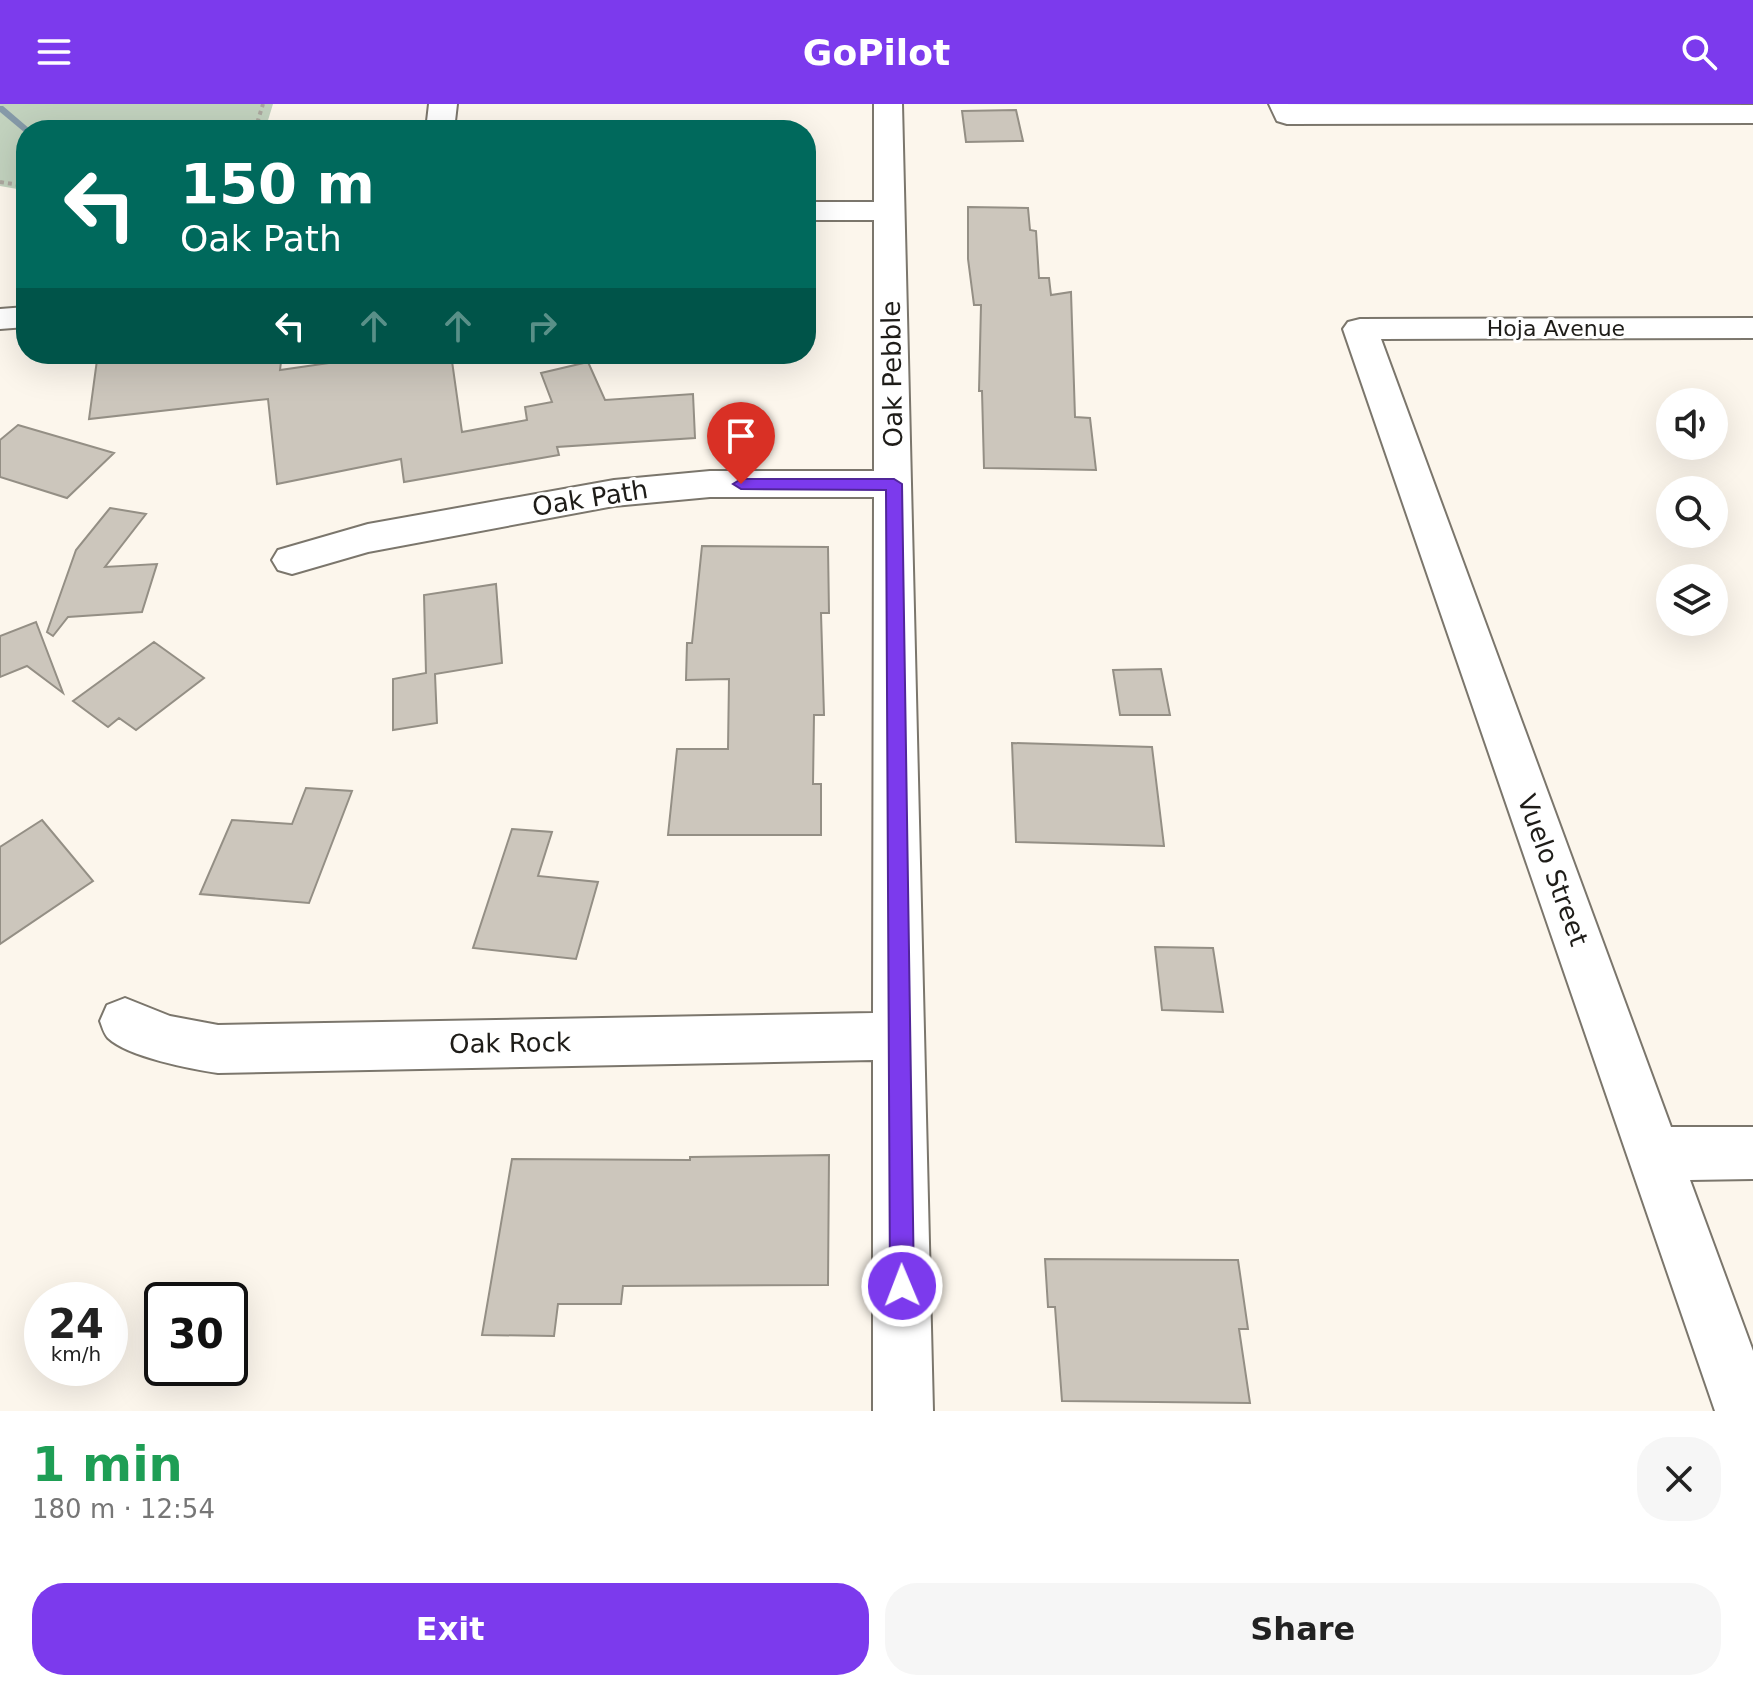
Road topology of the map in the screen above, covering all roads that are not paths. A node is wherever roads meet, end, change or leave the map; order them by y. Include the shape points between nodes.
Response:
1 (888, 104) edge
2 (1285, 109) edge
3 (1650, 109) edge
4 (1753, 114) edge
5 (816, 211) edge
6 (890, 211) junction
7 (1753, 328) edge
8 (1360, 329) joint
9 (894, 484) junction
10 (292, 560) dead end
11 (125, 1021) dead end
12 (900, 1036) junction
13 (1753, 1153) edge
14 (1654, 1154) junction
15 (903, 1411) edge
16 (1745, 1411) edge

1 - 6 street, Oak Pebble
2 - 3 street
3 - 4 street
5 - 6 street
6 - 9 street, Oak Pebble
7 - 8 street, Hoja Avenue
8 - 14 street, Vuelo Street
9 - 10 street, Oak Path via 641,489 368,538
9 - 12 street, Oak Pebble
11 - 12 street, Oak Rock via 180,1045 218,1049
12 - 15 street, Oak Pebble
13 - 14 street
14 - 16 street, Vuelo Street

